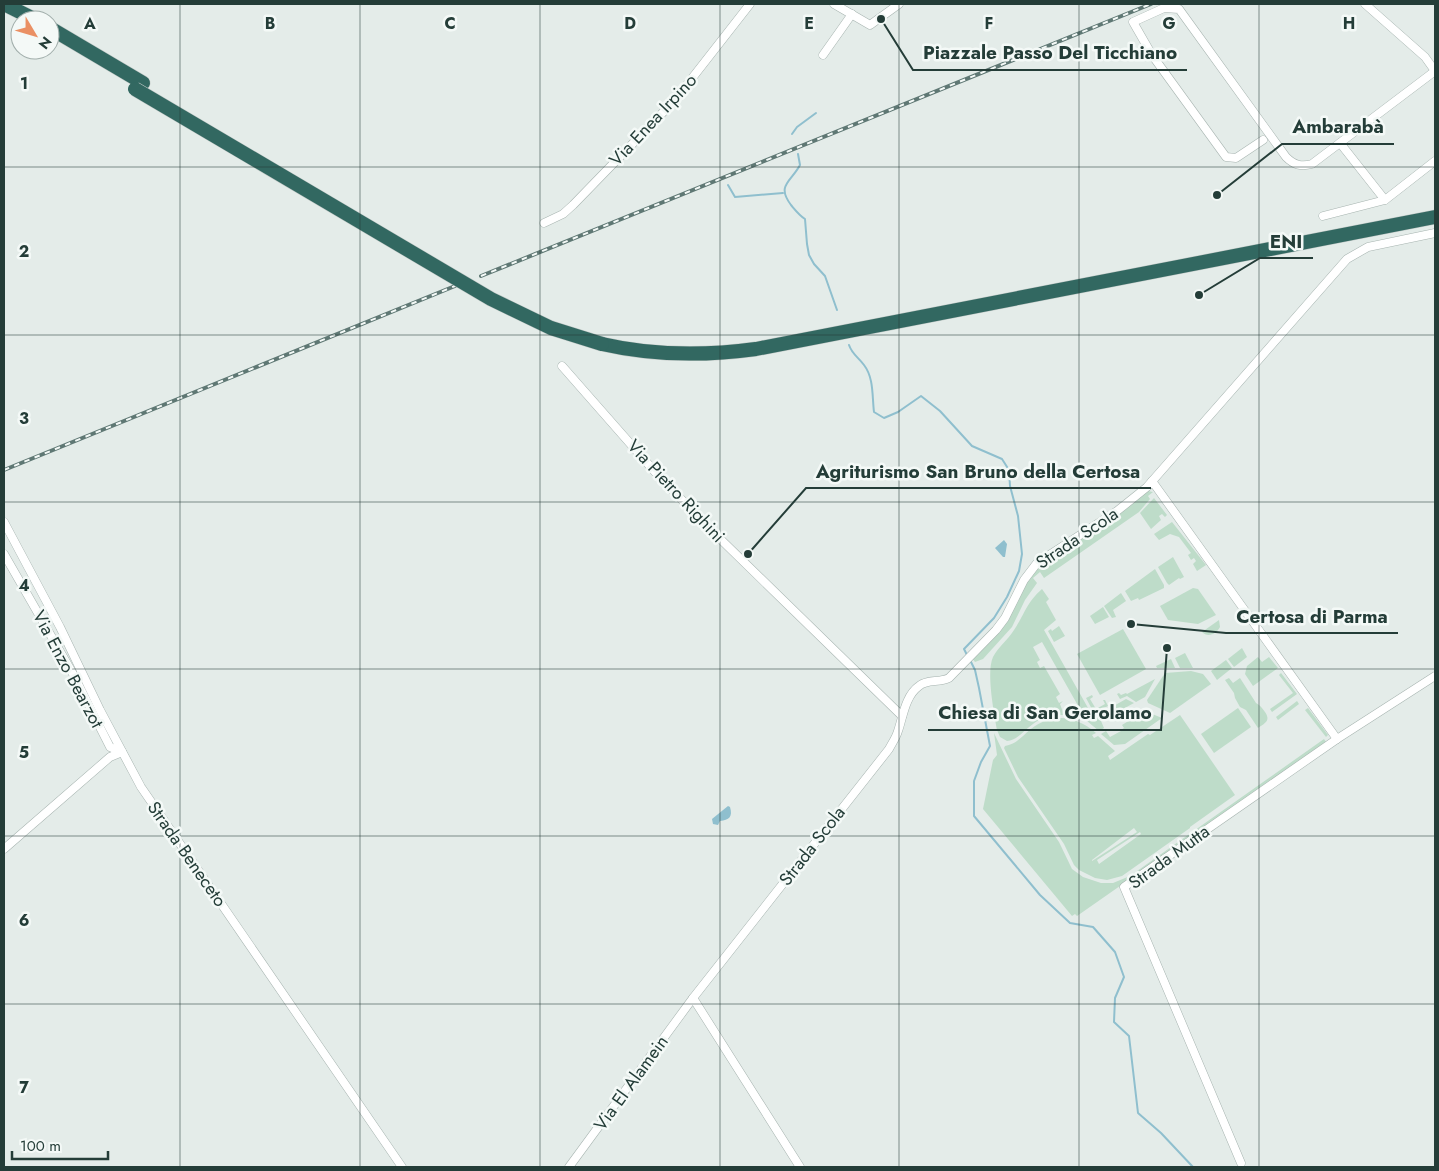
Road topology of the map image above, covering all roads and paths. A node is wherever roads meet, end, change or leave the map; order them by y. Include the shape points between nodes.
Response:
1 (4, 4) edge
2 (750, 4) edge
3 (834, 4) edge
4 (899, 4) edge
5 (1365, 4) edge
6 (16, 10) edge
7 (852, 14) junction
8 (60, 35) edge
9 (60, 43) edge
10 (823, 55) dead end
11 (1435, 71) edge
12 (139, 86) junction
13 (1265, 128) junction
14 (1263, 140) junction
15 (1275, 142) junction
16 (1340, 143) junction
17 (1435, 161) edge
18 (1385, 200) junction
19 (1435, 208) edge
20 (1323, 216) dead end
21 (1435, 217) edge
22 (544, 223) dead end
23 (1435, 233) edge
24 (606, 340) junction
25 (562, 366) dead end
26 (1152, 481) junction
27 (4, 522) edge
28 (4, 554) edge
29 (1435, 676) edge
30 (902, 716) junction
31 (1337, 739) junction
32 (122, 752) junction
33 (4, 849) edge
34 (693, 998) junction
35 (1241, 1163) dead end
36 (402, 1167) edge
37 (569, 1167) edge
38 (800, 1167) edge

1 - 6 highway
2 - 22 street, Via Enea Irpino via 675,100 573,205
3 - 7 street
4 - 7 street via 870,25
5 - 11 street via 1424,57
7 - 10 street
8 - 12 highway
9 - 12 highway
11 - 16 street
12 - 24 highway via 505,297
13 - 14 street
13 - 14 street via 1180,8 1164,8 1134,22 1152,56 1226,157 1236,158
13 - 15 street
14 - 15 street
15 - 16 street via 1291,162 1299,166 1312,164
16 - 18 street
17 - 18 street
18 - 20 street
19 - 24 highway via 761,339 680,345
21 - 24 highway via 756,350 675,354 648,352
23 - 26 street, Strada Scola via 1368,247 1347,259
25 - 30 street, Via Pietro Righini via 709,528
26 - 30 street, Strada Scola via 1117,511 1037,563 999,626 963,665 942,682 925,682 918,686
26 - 31 street
27 - 32 street, Strada Beneceto
28 - 32 street, Via Enzo Bearzot via 110,747
29 - 31 street, Strada Mutta
30 - 34 street, Strada Scola via 889,749
31 - 35 street, Strada Mutta via 1124,887
32 - 33 street via 110,757
32 - 36 street, Strada Beneceto via 141,787
34 - 37 street, Via El Alamein
34 - 38 street

